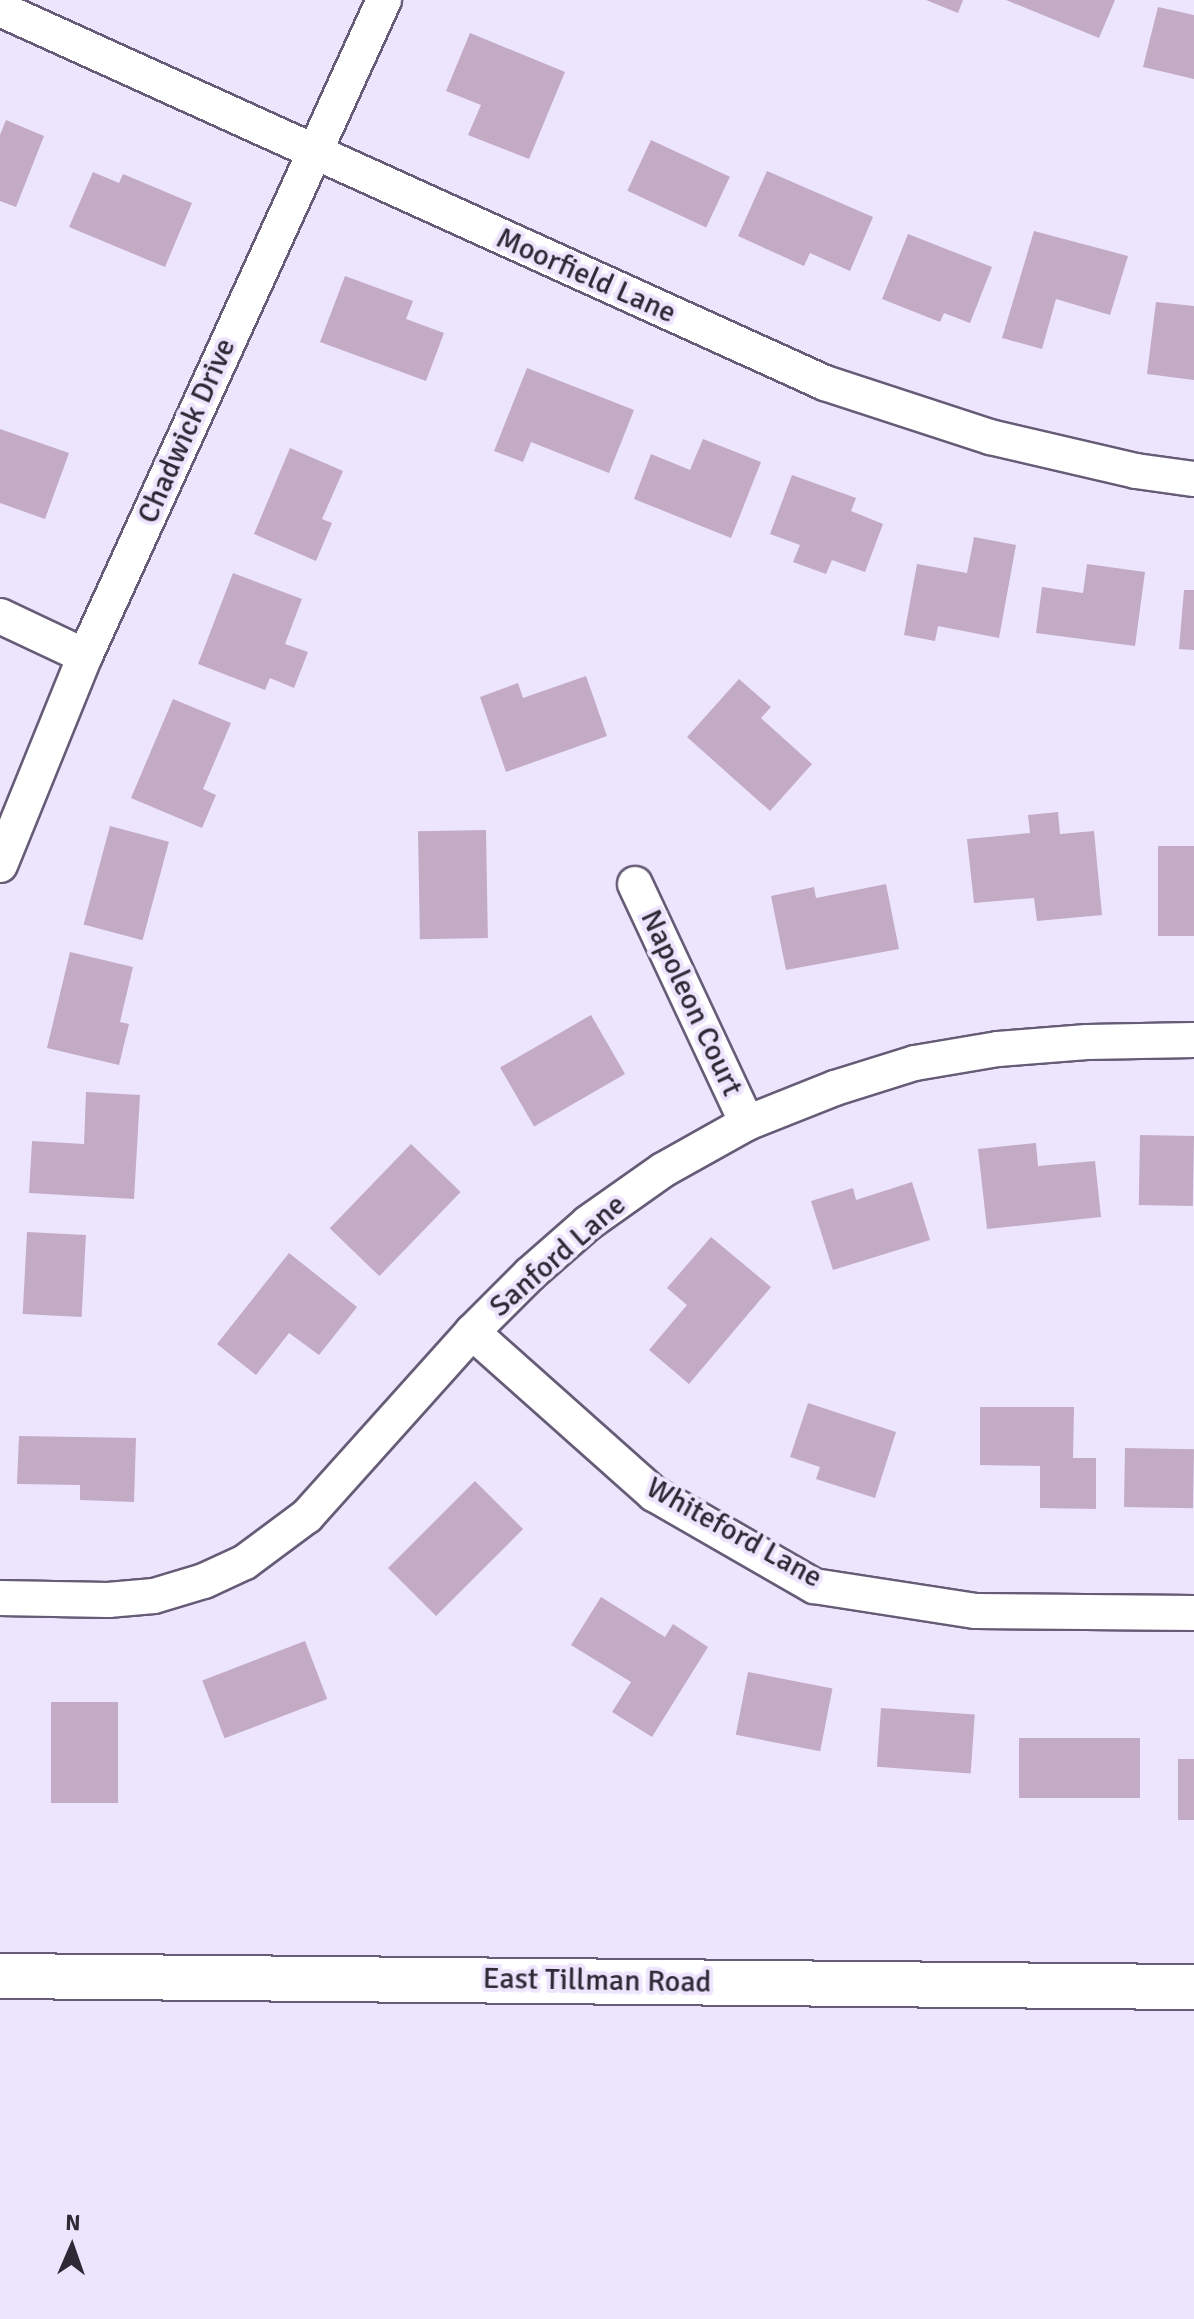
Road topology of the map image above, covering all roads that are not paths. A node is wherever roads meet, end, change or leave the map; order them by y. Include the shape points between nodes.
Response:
1 (384, 0) edge
2 (0, 9) edge
3 (314, 152) junction
4 (1194, 479) edge
5 (0, 616) edge
6 (85, 656) junction
7 (0, 865) edge
8 (635, 884) dead end
9 (1194, 1040) edge
10 (747, 1123) junction
11 (472, 1332) junction
12 (0, 1598) edge
13 (1194, 1613) edge
14 (0, 1976) edge
15 (1194, 1987) edge

1 - 3 street, Chadwick Drive
2 - 3 street, Moorfield Lane
3 - 4 street, Moorfield Lane via 825,383 990,437
3 - 6 street, Chadwick Drive
5 - 6 street
6 - 7 street, Chadwick Drive
8 - 10 street, Napoleon Court
9 - 10 street, Sanford Lane via 1013,1048 915,1063
10 - 11 street, Sanford Lane via 663,1170 588,1223
11 - 12 street, Sanford Lane via 307,1516 245,1562 154,1596
11 - 13 street, Whiteford Lane via 654,1494 814,1586 976,1611
14 - 15 main road, East Tillman Road

